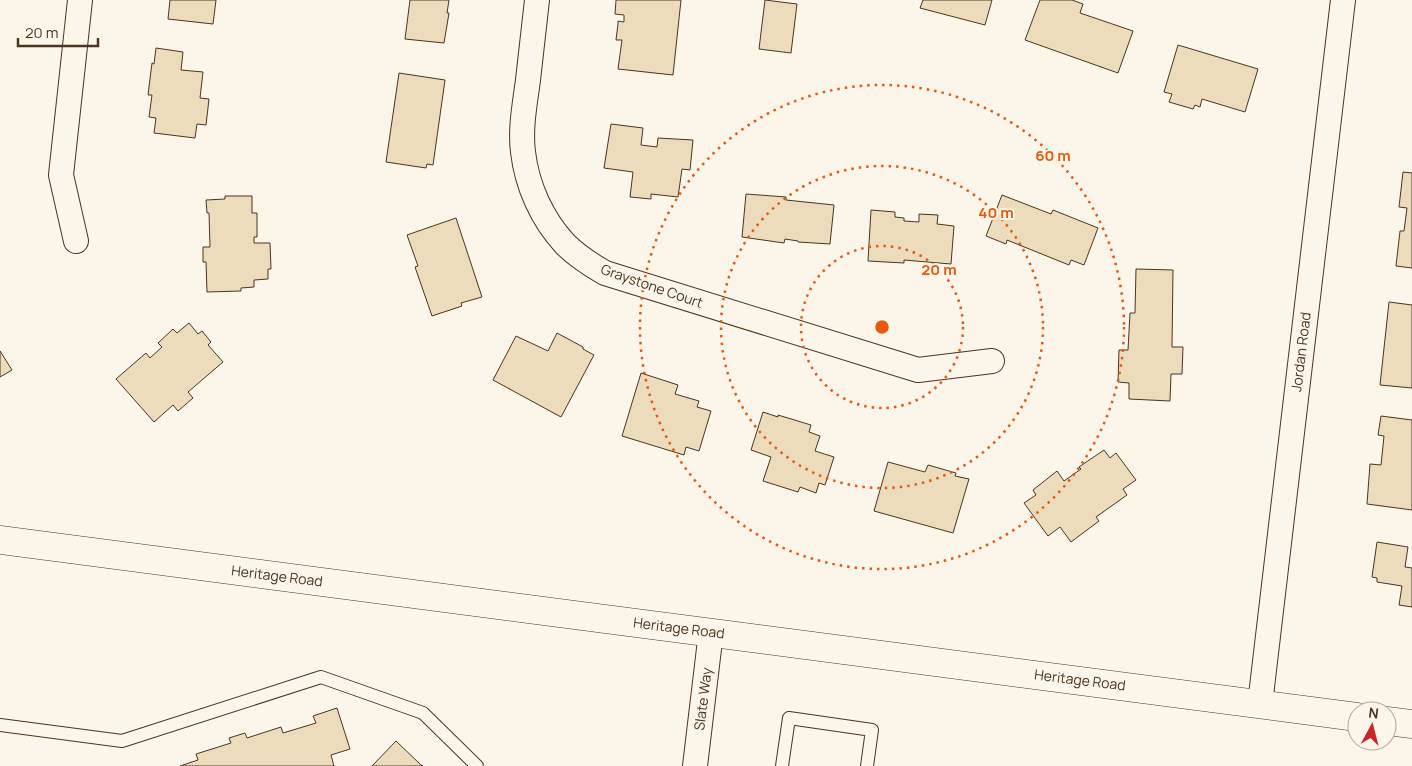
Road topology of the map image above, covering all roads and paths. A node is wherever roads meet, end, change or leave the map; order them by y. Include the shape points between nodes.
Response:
1 (80, 0) edge
2 (536, 0) edge
3 (1343, 0) edge
4 (76, 241) dead end
5 (992, 361) dead end
6 (0, 540) edge
7 (711, 632) junction
8 (1260, 704) junction
9 (1347, 716) edge
10 (1397, 722) edge
11 (1412, 724) edge
12 (0, 725) edge
13 (477, 766) edge
14 (694, 766) edge
15 (782, 766) edge
16 (867, 766) edge

1 - 4 street via 60,175
2 - 5 street, Graystone Court via 522,151 536,200 549,224 582,259 605,273 918,370
3 - 8 street, Jordan Road
6 - 7 main road, Heritage Road
7 - 8 main road, Heritage Road
7 - 14 street, Slate Way
8 - 9 main road, Heritage Road
10 - 11 main road
12 - 13 lane via 122,741 322,677 423,713
15 - 16 lane via 789,718 872,730

